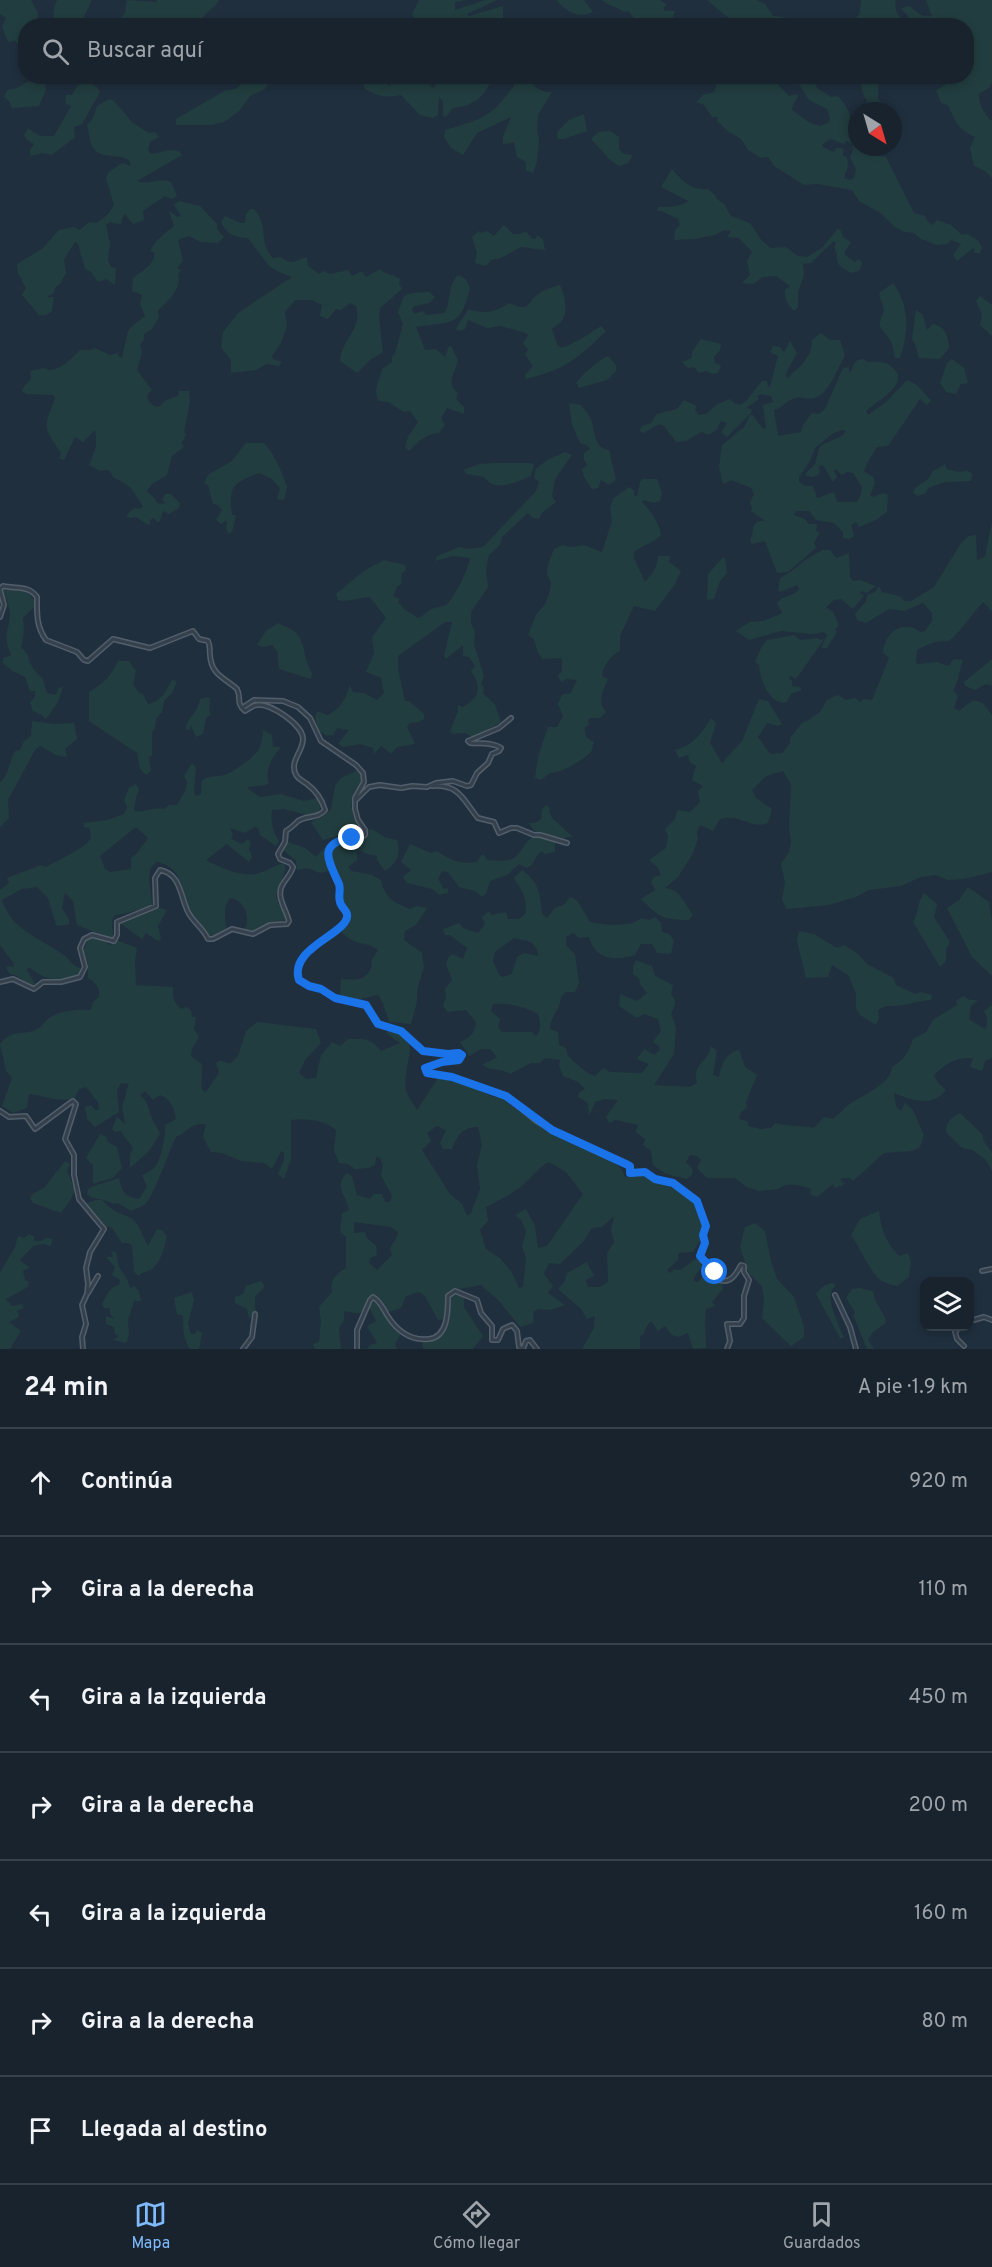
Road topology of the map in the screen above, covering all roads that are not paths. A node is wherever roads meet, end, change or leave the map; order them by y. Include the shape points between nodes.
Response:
1 (0, 590) edge
2 (0, 617) edge
3 (242, 708) junction
4 (512, 718) dead end
5 (427, 787) junction
6 (355, 801) junction
7 (567, 843) dead end
8 (0, 982) edge
9 (0, 1111) edge
10 (992, 1269) edge
11 (982, 1271) dead end
12 (98, 1276) dead end
13 (87, 1294) junction
14 (835, 1295) dead end
15 (255, 1314) dead end
16 (974, 1320) edge
17 (992, 1320) edge
18 (956, 1331) edge
19 (964, 1346) dead end
20 (83, 1349) edge
21 (243, 1349) edge
22 (357, 1349) edge
23 (537, 1349) edge
24 (727, 1349) edge
25 (856, 1349) edge

1 - 2 street via 4,605
1 - 3 street via 3,586 33,591 37,597 37,624 46,640 75,651 88,661 113,639 150,648 193,631 209,643 216,673 237,689
3 - 6 street via 254,700 274,700 302,711 312,721 321,741 363,773 364,782
3 - 8 street via 245,711 263,705 291,720 303,739 295,771 320,797 325,808 320,815 298,821 286,831 278,854 293,867 280,894 287,924 270,925 252,934 232,929 208,939 188,913 177,881 160,870 154,878 156,906 117,922 114,940 92,935 84,939 80,948 85,967 81,978 41,982 34,989 13,979
4 - 5 street via 468,741 501,748 492,754 472,784 453,781
5 - 6 street via 369,787
5 - 7 street via 456,791 478,818 494,822 499,833 517,828
6 - 24 street via 365,835 337,841 331,845 328,856 347,918 306,954 297,971 299,980 335,998 366,1005 378,1024 401,1031 423,1051 462,1055 459,1060 425,1068 427,1073 452,1077 506,1096 552,1130 630,1166 630,1173 645,1172 673,1183 697,1201 706,1226 702,1260 714,1269 719,1280 731,1279 741,1265 749,1280 744,1318 740,1324 728,1324
9 - 13 street via 9,1117 26,1116 32,1127 37,1128 75,1102 65,1139 74,1155 80,1199 104,1229 90,1252
10 - 11 street
12 - 13 street
13 - 20 street via 82,1305 86,1324
14 - 25 street
15 - 21 street via 252,1337
16 - 17 street
18 - 19 street via 955,1336
22 - 23 street via 357,1329 373,1297 404,1334 416,1340 432,1339 441,1332 448,1296 455,1291 477,1300 480,1313 492,1326 492,1340 498,1340 503,1329 512,1325 519,1347 523,1349 530,1340

